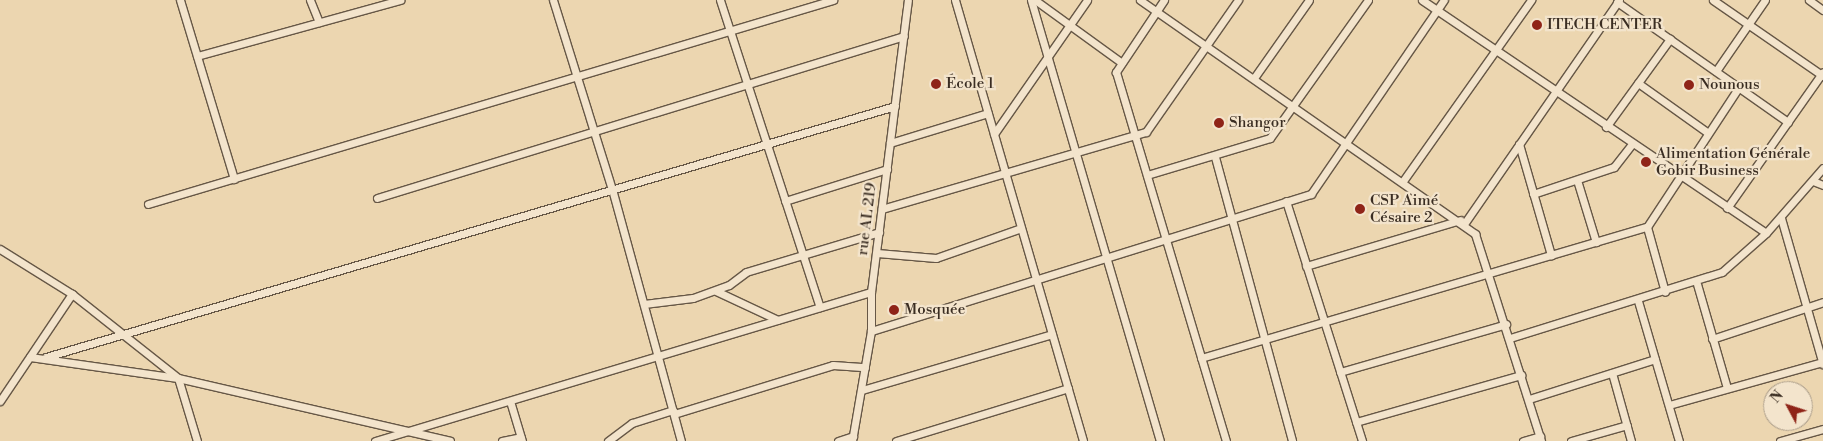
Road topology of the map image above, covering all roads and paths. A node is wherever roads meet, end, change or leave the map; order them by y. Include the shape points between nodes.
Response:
1 (180, 0) edge
2 (310, 0) edge
3 (367, 0) edge
4 (400, 0) edge
5 (553, 0) edge
6 (720, 0) edge
7 (833, 0) edge
8 (908, 0) edge
9 (955, 0) edge
10 (1033, 0) edge
11 (1087, 0) edge
12 (1140, 0) edge
13 (1164, 0) edge
14 (1238, 0) edge
15 (1309, 0) edge
16 (1368, 0) edge
17 (1422, 0) edge
18 (1444, 0) edge
19 (1530, 0) edge
20 (1714, 0) edge
21 (1765, 0) edge
22 (1810, 0) edge
23 (1618, 1) edge
24 (369, 8) junction
25 (1437, 10) junction
26 (1823, 10) edge
27 (1157, 11) junction
28 (318, 22) junction
29 (1748, 24) junction
30 (1070, 25) junction
31 (730, 32) junction
32 (904, 36) junction
33 (1670, 39) junction
34 (1206, 46) junction
35 (1496, 51) junction
36 (1047, 54) junction
37 (197, 56) junction
38 (1122, 63) junction
39 (1716, 71) junction
40 (1822, 74) edge
41 (577, 78) junction
42 (1254, 78) junction
43 (1638, 83) junction
44 (747, 84) junction
45 (1739, 87) junction
46 (1555, 92) junction
47 (895, 106) junction
48 (1295, 106) junction
49 (988, 113) junction
50 (1788, 122) junction
51 (1606, 127) junction
52 (594, 131) junction
53 (1708, 133) junction
54 (994, 134) junction
55 (1135, 135) junction
56 (1347, 142) junction
57 (890, 143) junction
58 (766, 144) junction
59 (1519, 144) junction
60 (1632, 144) junction
61 (1076, 152) junction
62 (1215, 158) junction
63 (1823, 168) edge
64 (887, 169) junction
65 (1005, 173) junction
66 (1147, 175) junction
67 (1680, 176) junction
68 (234, 179) junction
69 (1577, 180) junction
70 (1403, 181) junction
71 (1813, 181) junction
72 (1823, 185) edge
73 (612, 190) junction
74 (1533, 194) junction
75 (377, 198) dead end
76 (785, 201) junction
77 (1286, 201) junction
78 (148, 204) dead end
79 (1727, 208) junction
80 (882, 209) junction
81 (1780, 218) junction
82 (1232, 219) junction
83 (1462, 222) junction
84 (1647, 227) junction
85 (1021, 228) junction
86 (879, 232) junction
87 (1766, 233) junction
88 (1166, 239) junction
89 (1596, 242) junction
90 (0, 250) edge
91 (802, 252) junction
92 (877, 253) junction
93 (1551, 255) junction
94 (1106, 257) junction
95 (1306, 266) junction
96 (1490, 273) junction
97 (1036, 279) junction
98 (1697, 284) junction
99 (716, 291) junction
100 (871, 292) junction
101 (1666, 292) junction
102 (72, 294) junction
103 (1638, 301) junction
104 (1823, 302) edge
105 (644, 304) junction
106 (1806, 305) junction
107 (820, 308) junction
108 (778, 320) junction
109 (1324, 322) junction
110 (1506, 324) junction
111 (871, 331) junction
112 (124, 334) junction
113 (1052, 334) junction
114 (1510, 338) junction
115 (1265, 339) junction
116 (1712, 339) junction
117 (658, 356) junction
118 (30, 357) junction
119 (46, 357) junction
120 (1201, 358) junction
121 (1655, 359) junction
122 (1823, 363) edge
123 (865, 367) junction
124 (1340, 372) junction
125 (1612, 373) junction
126 (1521, 375) junction
127 (178, 378) junction
128 (1068, 388) junction
129 (1727, 388) junction
130 (862, 390) junction
131 (1528, 398) junction
132 (510, 400) junction
133 (0, 401) edge
134 (1669, 405) junction
135 (673, 412) junction
136 (1356, 422) junction
137 (1627, 424) junction
138 (1823, 429) edge
139 (407, 432) junction
140 (853, 438) edge
141 (1541, 438) edge
142 (522, 439) edge
143 (197, 441) edge
144 (375, 441) edge
145 (450, 441) edge
146 (502, 441) edge
147 (608, 441) edge
148 (681, 441) edge
149 (838, 441) edge
150 (896, 441) edge
151 (1083, 441) edge
152 (1160, 441) edge
153 (1226, 441) edge
154 (1292, 441) edge
155 (1362, 441) edge
156 (1523, 441) edge
157 (1571, 441) edge
158 (1631, 441) edge
159 (1678, 441) edge
160 (1780, 441) edge

1 - 37 street
2 - 28 street
3 - 24 street
4 - 24 street
5 - 41 street
6 - 31 street
7 - 31 street
8 - 32 street, rue AL 219
9 - 49 street
10 - 30 street
10 - 36 street
11 - 30 street
12 - 27 street
13 - 27 street
14 - 34 street
15 - 42 street
16 - 48 street
17 - 25 street
18 - 25 street
19 - 35 street
20 - 29 street
21 - 29 street
22 - 26 street
23 - 33 street
23 - 46 street
24 - 28 street
25 - 35 street
25 - 56 street
27 - 34 street
27 - 38 street
28 - 37 street
29 - 39 street
29 - 40 street
30 - 36 street
30 - 38 street
31 - 41 street
31 - 44 street
32 - 44 street
32 - 47 street, rue AL 219
33 - 39 street
33 - 43 street
34 - 42 street
34 - 55 street via 1146,132
35 - 46 street
35 - 70 street
36 - 54 street
36 - 61 street
37 - 68 street
38 - 55 street via 1116,72
39 - 45 street
40 - 50 street
41 - 52 street
41 - 68 street
42 - 48 street
43 - 51 street
43 - 53 street
44 - 52 street
44 - 58 street
45 - 50 street
45 - 53 street
46 - 51 street
46 - 59 street
47 - 57 street, rue AL 219
47 - 58 street
48 - 56 street
48 - 62 street via 1266,140
49 - 54 street
49 - 57 street
50 - 79 street
51 - 60 street
52 - 73 street
52 - 75 street
53 - 67 street
54 - 65 street
55 - 61 street
55 - 66 street
56 - 70 street
56 - 77 street via 1310,194
57 - 64 street, rue AL 219
58 - 73 street
58 - 76 street
59 - 74 street
59 - 83 street
60 - 67 street
60 - 69 street via 1614,168
61 - 65 street
61 - 94 street
62 - 66 street
62 - 82 street
63 - 71 street
64 - 76 street
64 - 80 street, rue AL 219
65 - 80 street
65 - 85 street
66 - 88 street
67 - 79 street
67 - 84 street
68 - 78 street
69 - 74 street
69 - 89 street
70 - 83 street
71 - 72 street
71 - 81 street
73 - 105 street
73 - 112 street
74 - 93 street
76 - 91 street
77 - 82 street
77 - 95 street
79 - 87 street
80 - 86 street, rue AL 219
81 - 87 street
81 - 106 street
82 - 88 street
82 - 115 street
83 - 95 street
83 - 96 street via 1475,234
84 - 89 street
84 - 101 street
85 - 92 street via 936,258
85 - 97 street
86 - 91 street
86 - 92 street, rue AL 219
87 - 98 street via 1726,269
88 - 94 street
88 - 120 street
89 - 93 street
90 - 102 street
91 - 99 street via 746,272
91 - 107 street
92 - 100 street, rue AL 219
93 - 96 street
94 - 97 street
94 - 152 street
95 - 109 street
96 - 109 street
96 - 110 street
97 - 111 street
97 - 113 street
98 - 101 street
98 - 116 street
99 - 105 street
99 - 108 street
100 - 107 street
100 - 111 street, rue AL 219
101 - 103 street
102 - 112 street
102 - 118 street
103 - 114 street
103 - 121 street
104 - 106 street
105 - 117 street
106 - 116 street
106 - 122 street
107 - 108 street
108 - 117 street
109 - 115 street
109 - 124 street
110 - 114 street
110 - 124 street
111 - 123 street, rue AL 219
112 - 119 street
112 - 127 street
113 - 128 street
113 - 130 street
114 - 126 street
115 - 120 street
115 - 154 street
116 - 129 street
117 - 132 street
117 - 135 street
118 - 119 street
118 - 133 street
119 - 127 street
120 - 153 street
121 - 125 street
121 - 134 street
122 - 129 street
123 - 130 street, rue AL 219
123 - 135 street via 833,365
124 - 136 street
125 - 131 street
125 - 137 street
126 - 131 street
126 - 136 street
127 - 139 street
127 - 143 street
128 - 150 street
128 - 151 street
129 - 134 street
130 - 140 street, rue AL 219
131 - 141 street
132 - 139 street
132 - 142 street
134 - 159 street
135 - 147 street via 632,423
135 - 148 street
136 - 155 street
137 - 157 street
137 - 158 street
138 - 160 street
139 - 144 street
139 - 145 street
140 - 149 street
141 - 156 street
142 - 146 street

